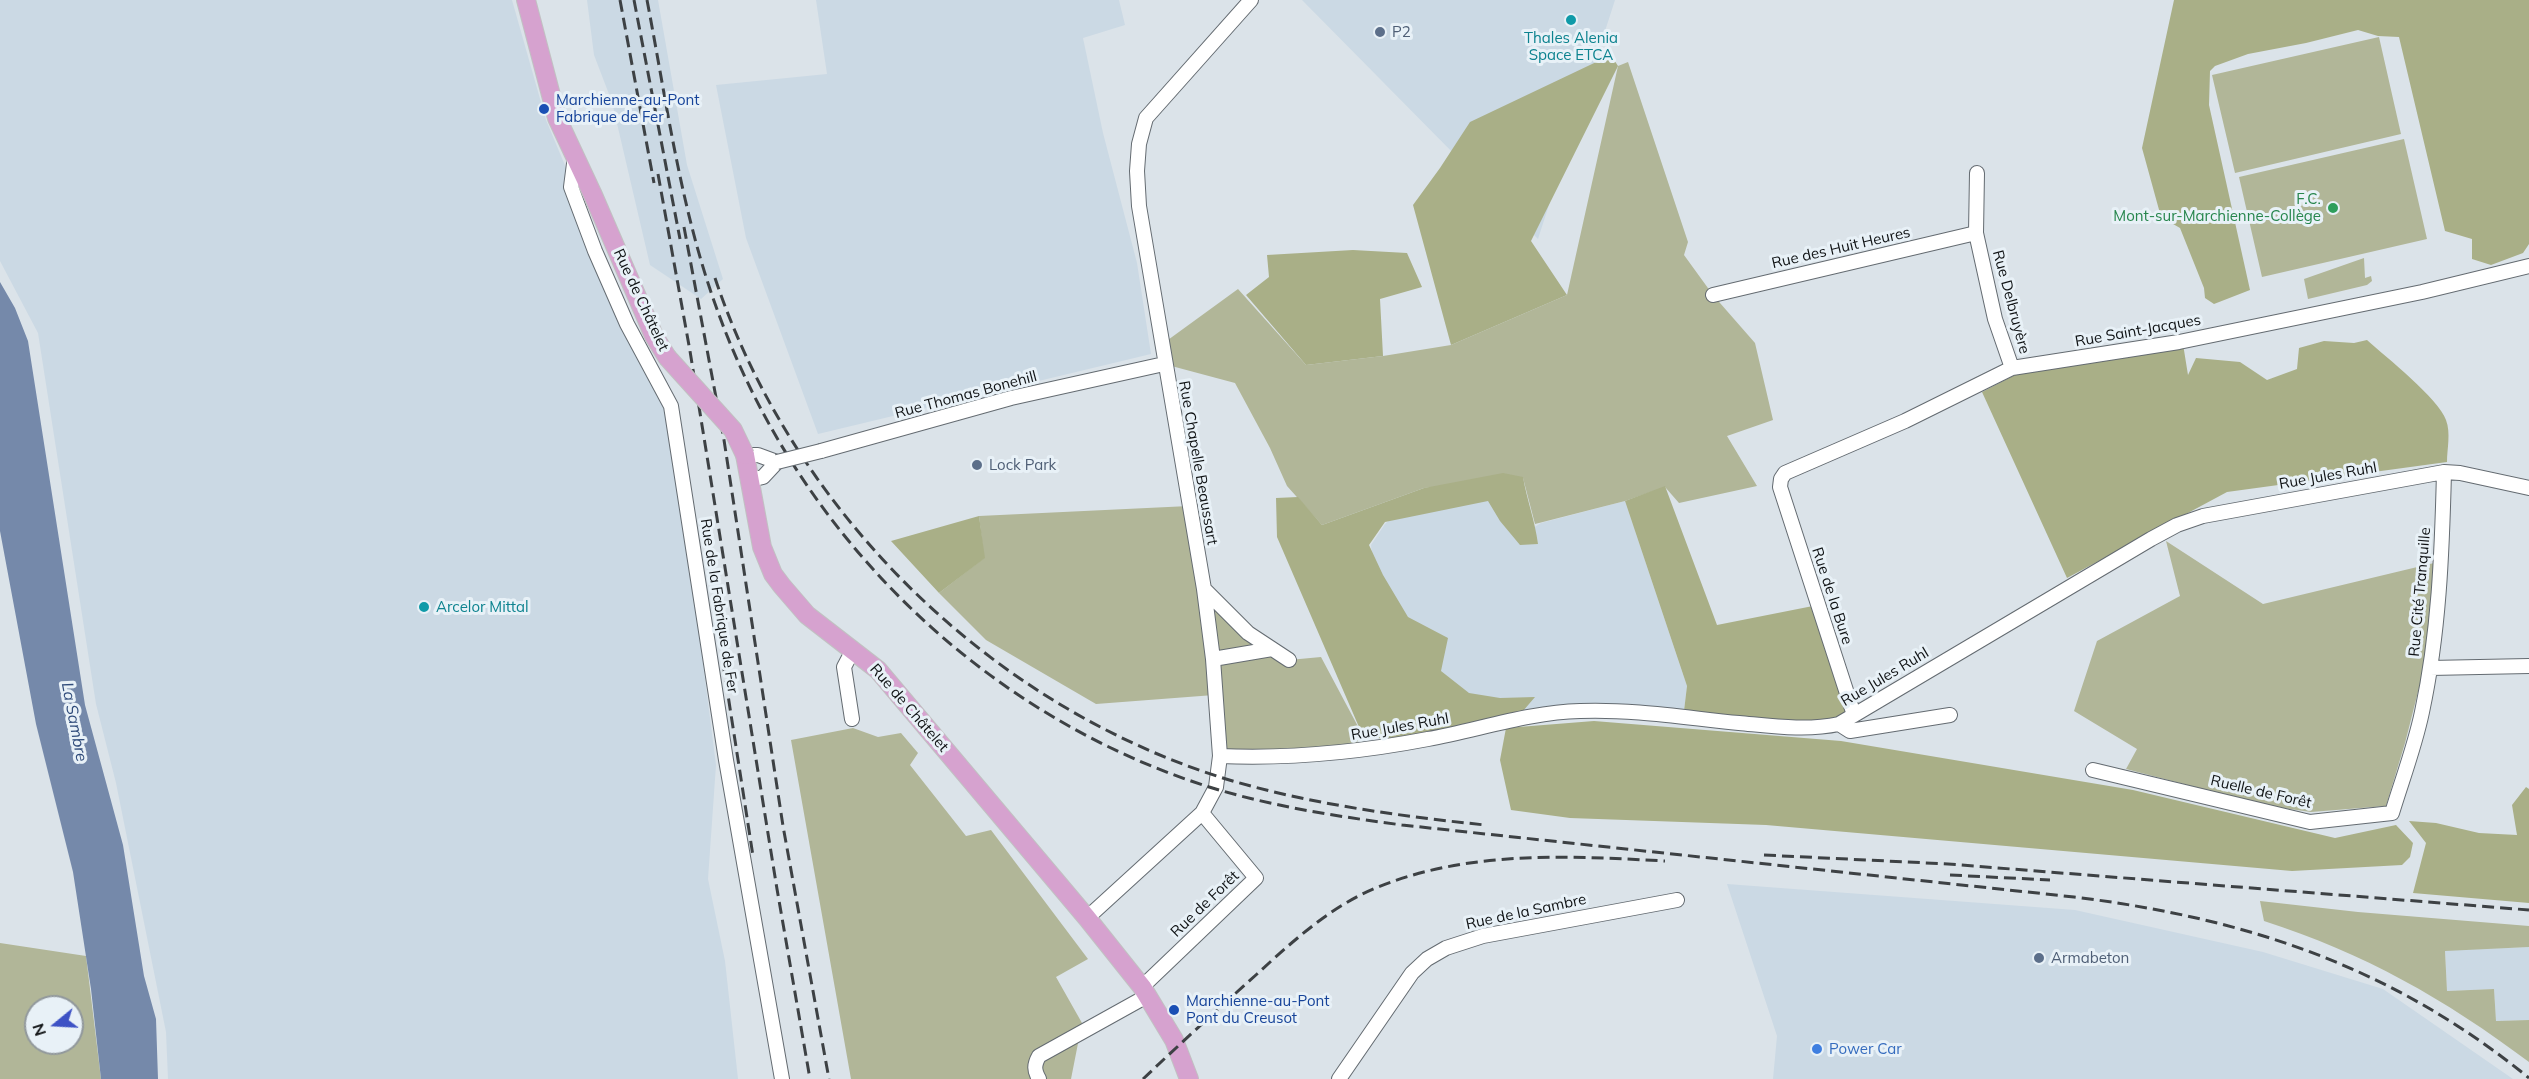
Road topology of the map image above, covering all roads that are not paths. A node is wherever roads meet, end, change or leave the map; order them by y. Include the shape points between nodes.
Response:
1 (526, 0) edge
2 (1251, 0) edge
3 (575, 156) junction
4 (1977, 172) dead end
5 (1976, 233) junction
6 (2529, 266) edge
7 (1713, 295) dead end
8 (1164, 364) junction
9 (2012, 368) junction
10 (745, 454) junction
11 (777, 462) junction
12 (2445, 472) junction
13 (750, 480) junction
14 (1780, 487) joint
15 (2529, 489) edge
16 (1204, 589) junction
17 (1272, 649) junction
18 (853, 650) junction
19 (1213, 659) junction
20 (1289, 660) dead end
21 (2529, 666) edge
22 (2430, 668) junction
23 (2422, 714) joint
24 (1854, 715) junction
25 (1950, 715) dead end
26 (852, 719) dead end
27 (1839, 724) junction
28 (1220, 756) junction
29 (2093, 770) dead end
30 (1202, 813) junction
31 (1677, 900) dead end
32 (1087, 918) junction
33 (1144, 991) junction
34 (782, 1079) edge
35 (1039, 1079) edge
36 (1189, 1079) edge
37 (1339, 1079) edge

1 - 3 main road, Rue de Châtelet via 557,118
2 - 8 street, Rue Chapelle Beaussart via 1146,118 1139,144 1139,206
3 - 10 main road, Rue de Châtelet, bridge via 654,336 667,357 733,430
3 - 34 street, Rue de la Fabrique de Fer via 571,187 595,251 627,324 671,406 726,760
4 - 5 street, Rue Delbruyère
5 - 7 street, Rue des Huit Heures
5 - 9 street, Rue Delbruyère via 1995,319
6 - 9 street, Rue Saint-Jacques via 2179,342
8 - 11 street, Rue Thomas Bonehill, bridge via 1011,398
8 - 16 street, Rue Chapelle Beaussart
9 - 14 street, Rue Saint-Jacques via 1905,421 1785,473
10 - 11 street, Rue Thomas Bonehill
10 - 13 main road, Rue de Châtelet
11 - 13 street, Rue Thomas Bonehill via 763,477
12 - 15 street, Rue Jules Ruhl
12 - 22 street, Rue Cité Tranquille via 2441,573
12 - 24 street, Rue Jules Ruhl via 2203,516 2177,525
13 - 18 main road, Rue de Châtelet via 762,547 773,574 807,615
14 - 24 street, Rue de la Bure
16 - 17 street via 1248,633
16 - 19 street, Rue Chapelle Beaussart
17 - 19 street
17 - 20 street
18 - 26 street via 844,667
18 - 32 main road, Rue de Châtelet via 878,670
19 - 28 street, Rue Chapelle Beaussart
21 - 22 street
22 - 23 street, Rue Cité Tranquille
23 - 29 street, Ruelle de Forêt via 2392,813 2310,822
24 - 27 street, Rue Jules Ruhl
25 - 27 street via 1850,731
27 - 28 street, Rue Jules Ruhl via 1821,728 1781,727 1625,711 1578,711 1346,753
28 - 30 street, Rue Chapelle Beaussart via 1216,787
30 - 32 street, Rue Chapelle Beaussart
30 - 33 street, Rue de Forêt via 1256,878
31 - 37 street, Rue de la Sambre via 1483,936 1427,958 1412,973
32 - 33 main road, Rue de Châtelet
33 - 35 street via 1039,1056 1035,1063
33 - 36 main road, Rue de Châtelet via 1174,1040

